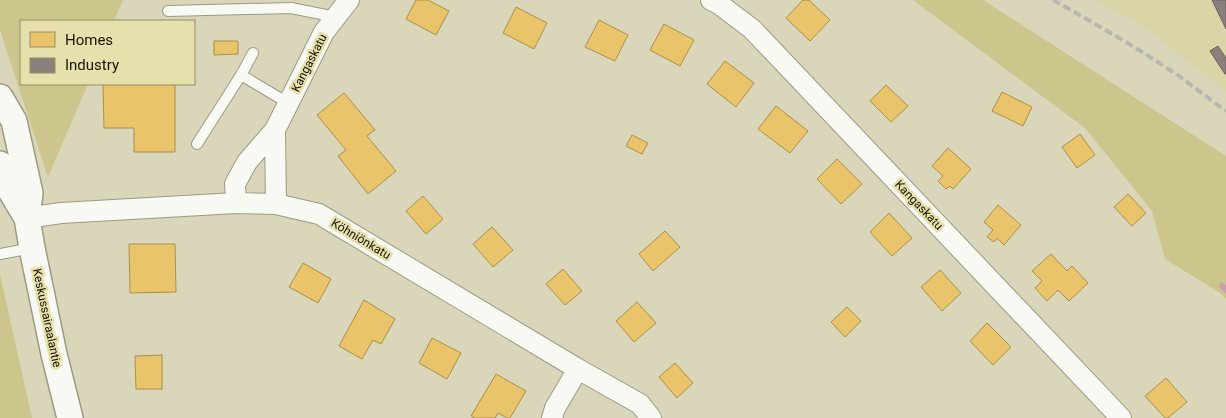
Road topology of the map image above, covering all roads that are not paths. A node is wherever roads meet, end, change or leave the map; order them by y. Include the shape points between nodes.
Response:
1 (349, 0) edge
2 (711, 0) edge
3 (168, 11) dead end
4 (336, 17) junction
5 (253, 53) dead end
6 (240, 75) junction
7 (0, 96) edge
8 (288, 103) junction
9 (275, 130) junction
10 (197, 144) dead end
11 (0, 164) edge
12 (236, 203) junction
13 (276, 204) junction
14 (27, 218) junction
15 (32, 248) junction
16 (0, 254) edge
17 (578, 369) junction
18 (70, 418) edge
19 (552, 418) edge
20 (651, 418) edge
21 (1121, 418) edge

1 - 4 street, Kangaskatu
2 - 21 street, Kangaskatu via 752,29
3 - 4 lane via 291,8
4 - 8 street, Kangaskatu via 324,32
5 - 6 lane
6 - 8 lane
6 - 10 lane
7 - 14 street, Keskussairaalantie via 14,121 30,193
8 - 9 street, Kangaskatu
9 - 12 street, Kangaskatu via 248,162 235,184
9 - 13 street, Kangaskatu
11 - 14 street, Keskussairaalantie via 3,178
12 - 13 street, Köhniönkatu
12 - 14 street, Köhniönkatu via 61,213
13 - 17 street, Köhniönkatu via 318,214
14 - 15 street, Keskussairaalantie
15 - 16 lane
15 - 18 street, Keskussairaalantie
17 - 19 street via 554,408
17 - 20 street, Köhniönkatu via 640,404

